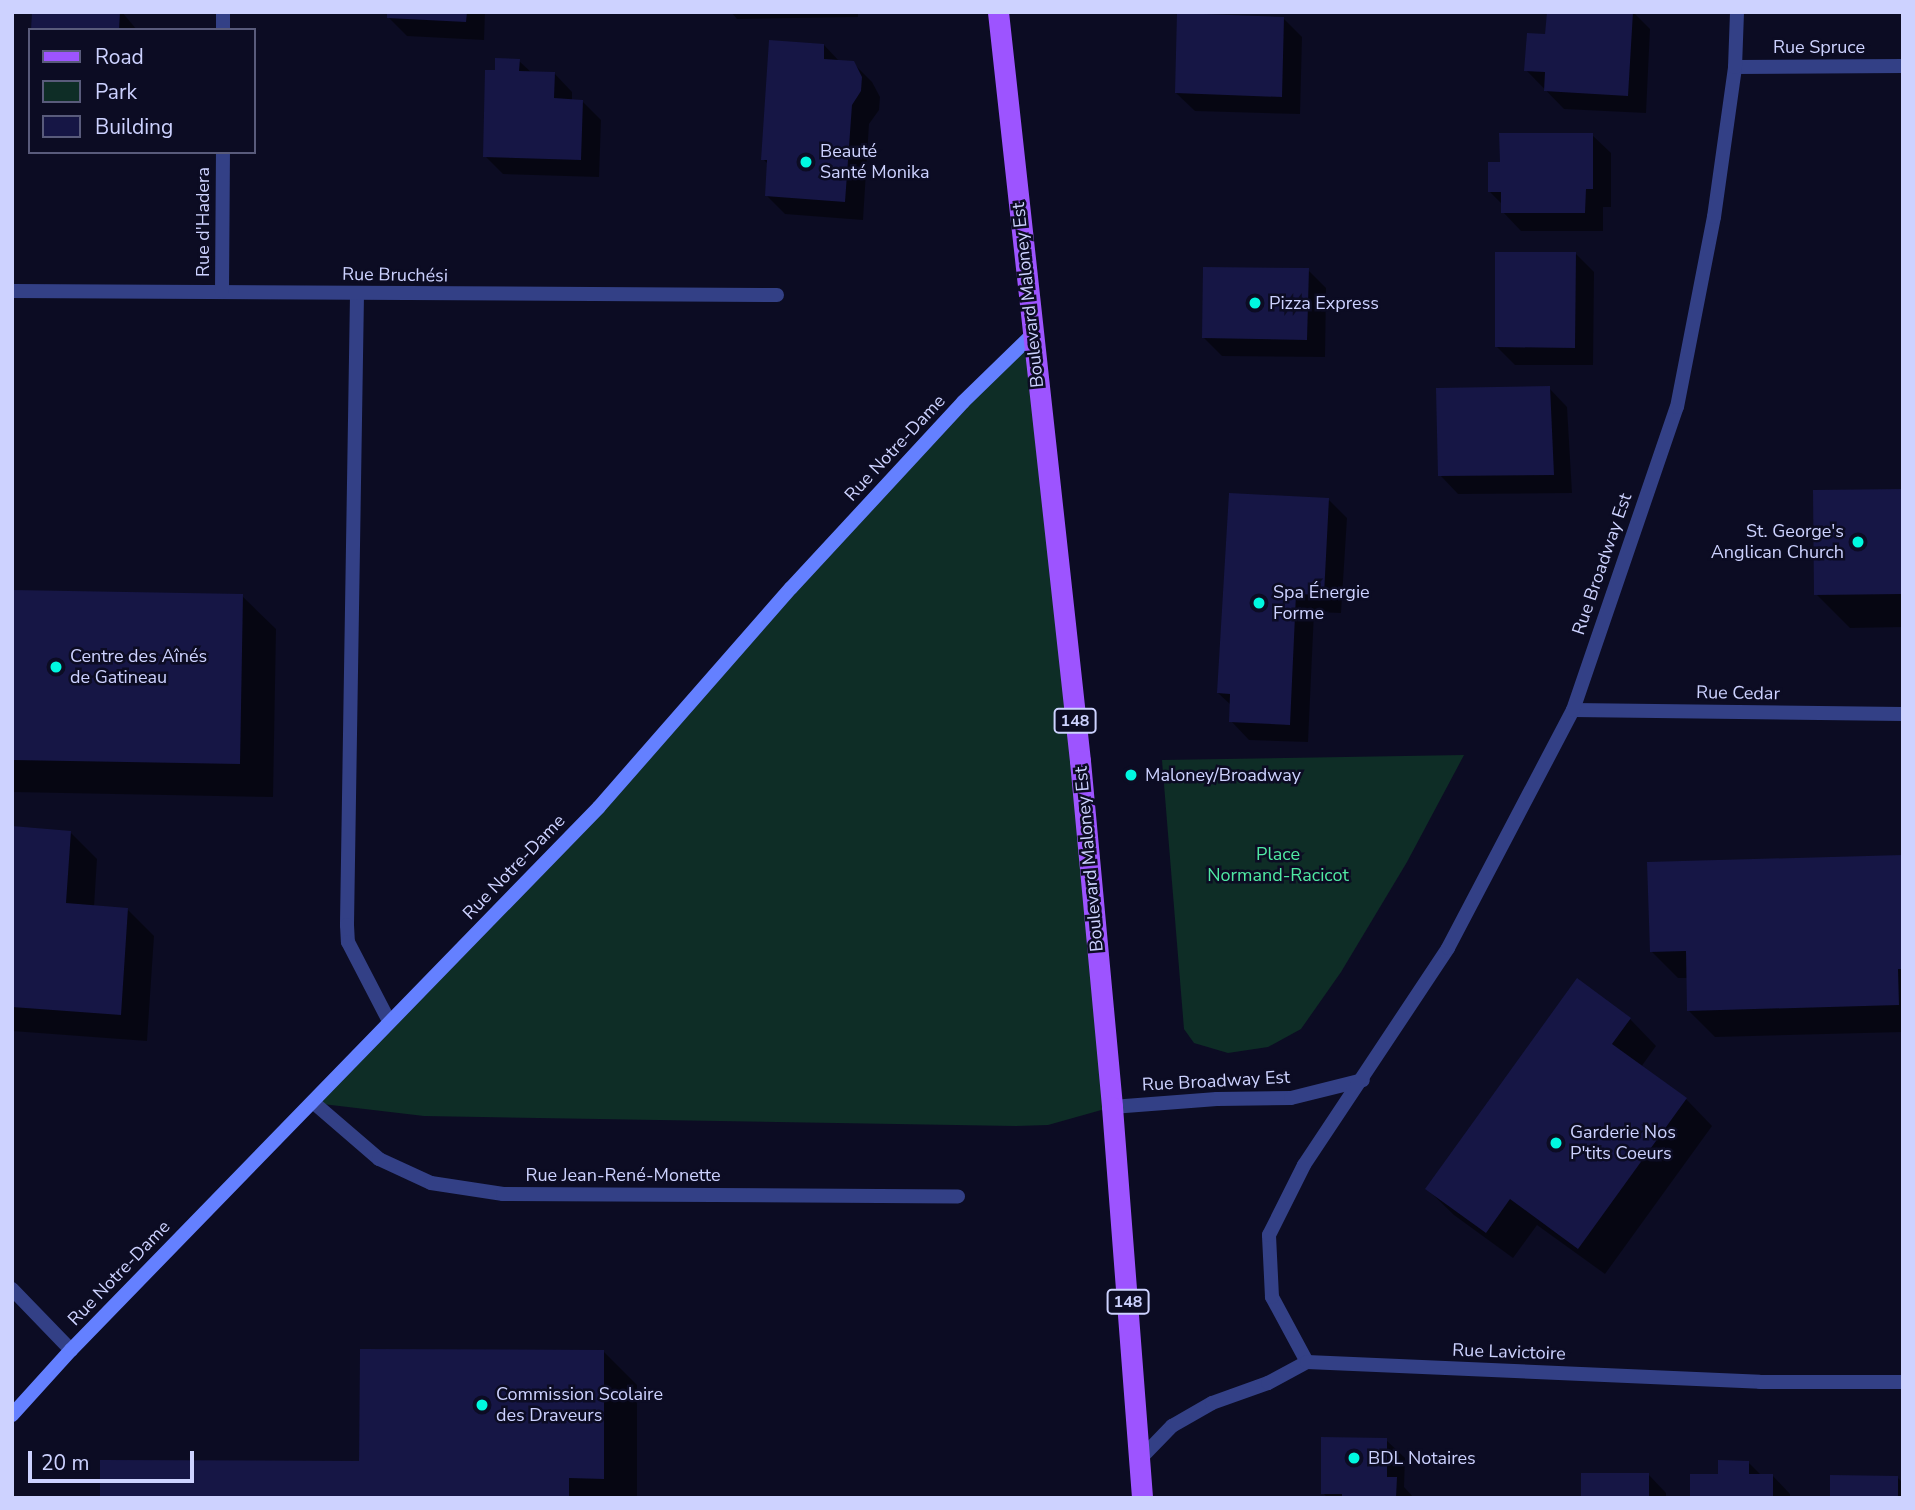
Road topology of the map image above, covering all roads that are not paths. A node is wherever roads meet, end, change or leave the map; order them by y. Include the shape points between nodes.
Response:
1 (998, 12) edge
2 (1737, 12) edge
3 (1903, 66) edge
4 (1735, 67) junction
5 (223, 154) edge
6 (12, 291) edge
7 (222, 291) junction
8 (357, 294) junction
9 (777, 295) dead end
10 (1032, 335) junction
11 (1573, 710) junction
12 (1903, 714) edge
13 (389, 1021) junction
14 (1363, 1080) junction
15 (314, 1103) junction
16 (1112, 1107) junction
17 (958, 1196) dead end
18 (12, 1289) edge
19 (71, 1350) junction
20 (1307, 1362) junction
21 (1903, 1382) edge
22 (12, 1415) edge
23 (1140, 1458) junction
24 (1142, 1498) edge

1 - 10 main road, Boulevard Maloney Est / 148
2 - 4 street, Rue Broadway Est
3 - 4 street, Rue Spruce
4 - 11 street, Rue Broadway Est via 1714,217 1677,407
5 - 7 street, Rue d'Hadera
6 - 7 street, Rue Bruchési
7 - 8 street, Rue Bruchési
8 - 9 street, Rue Bruchési
8 - 13 street via 347,925 348,942
10 - 13 street, Rue Notre-Dame via 963,402 800,579 599,807
10 - 16 main road, Boulevard Maloney Est / 148 via 1080,761
11 - 12 street, Rue Cedar
11 - 14 street, Rue Broadway Est via 1448,948
13 - 15 street, Rue Notre-Dame
14 - 16 street, Rue Broadway Est via 1291,1098
14 - 20 street, Rue Broadway Est via 1304,1164 1269,1235 1272,1297
15 - 17 street, Rue Jean-René-Monette via 379,1159 431,1183 503,1194
15 - 19 street, Rue Notre-Dame
16 - 23 main road, Boulevard Maloney Est / 148
18 - 19 street
19 - 22 street, Rue Notre-Dame
20 - 21 street, Rue Lavictoire via 1759,1382
20 - 23 street via 1268,1383 1212,1403 1172,1426
23 - 24 main road, Boulevard Maloney Est / 148

